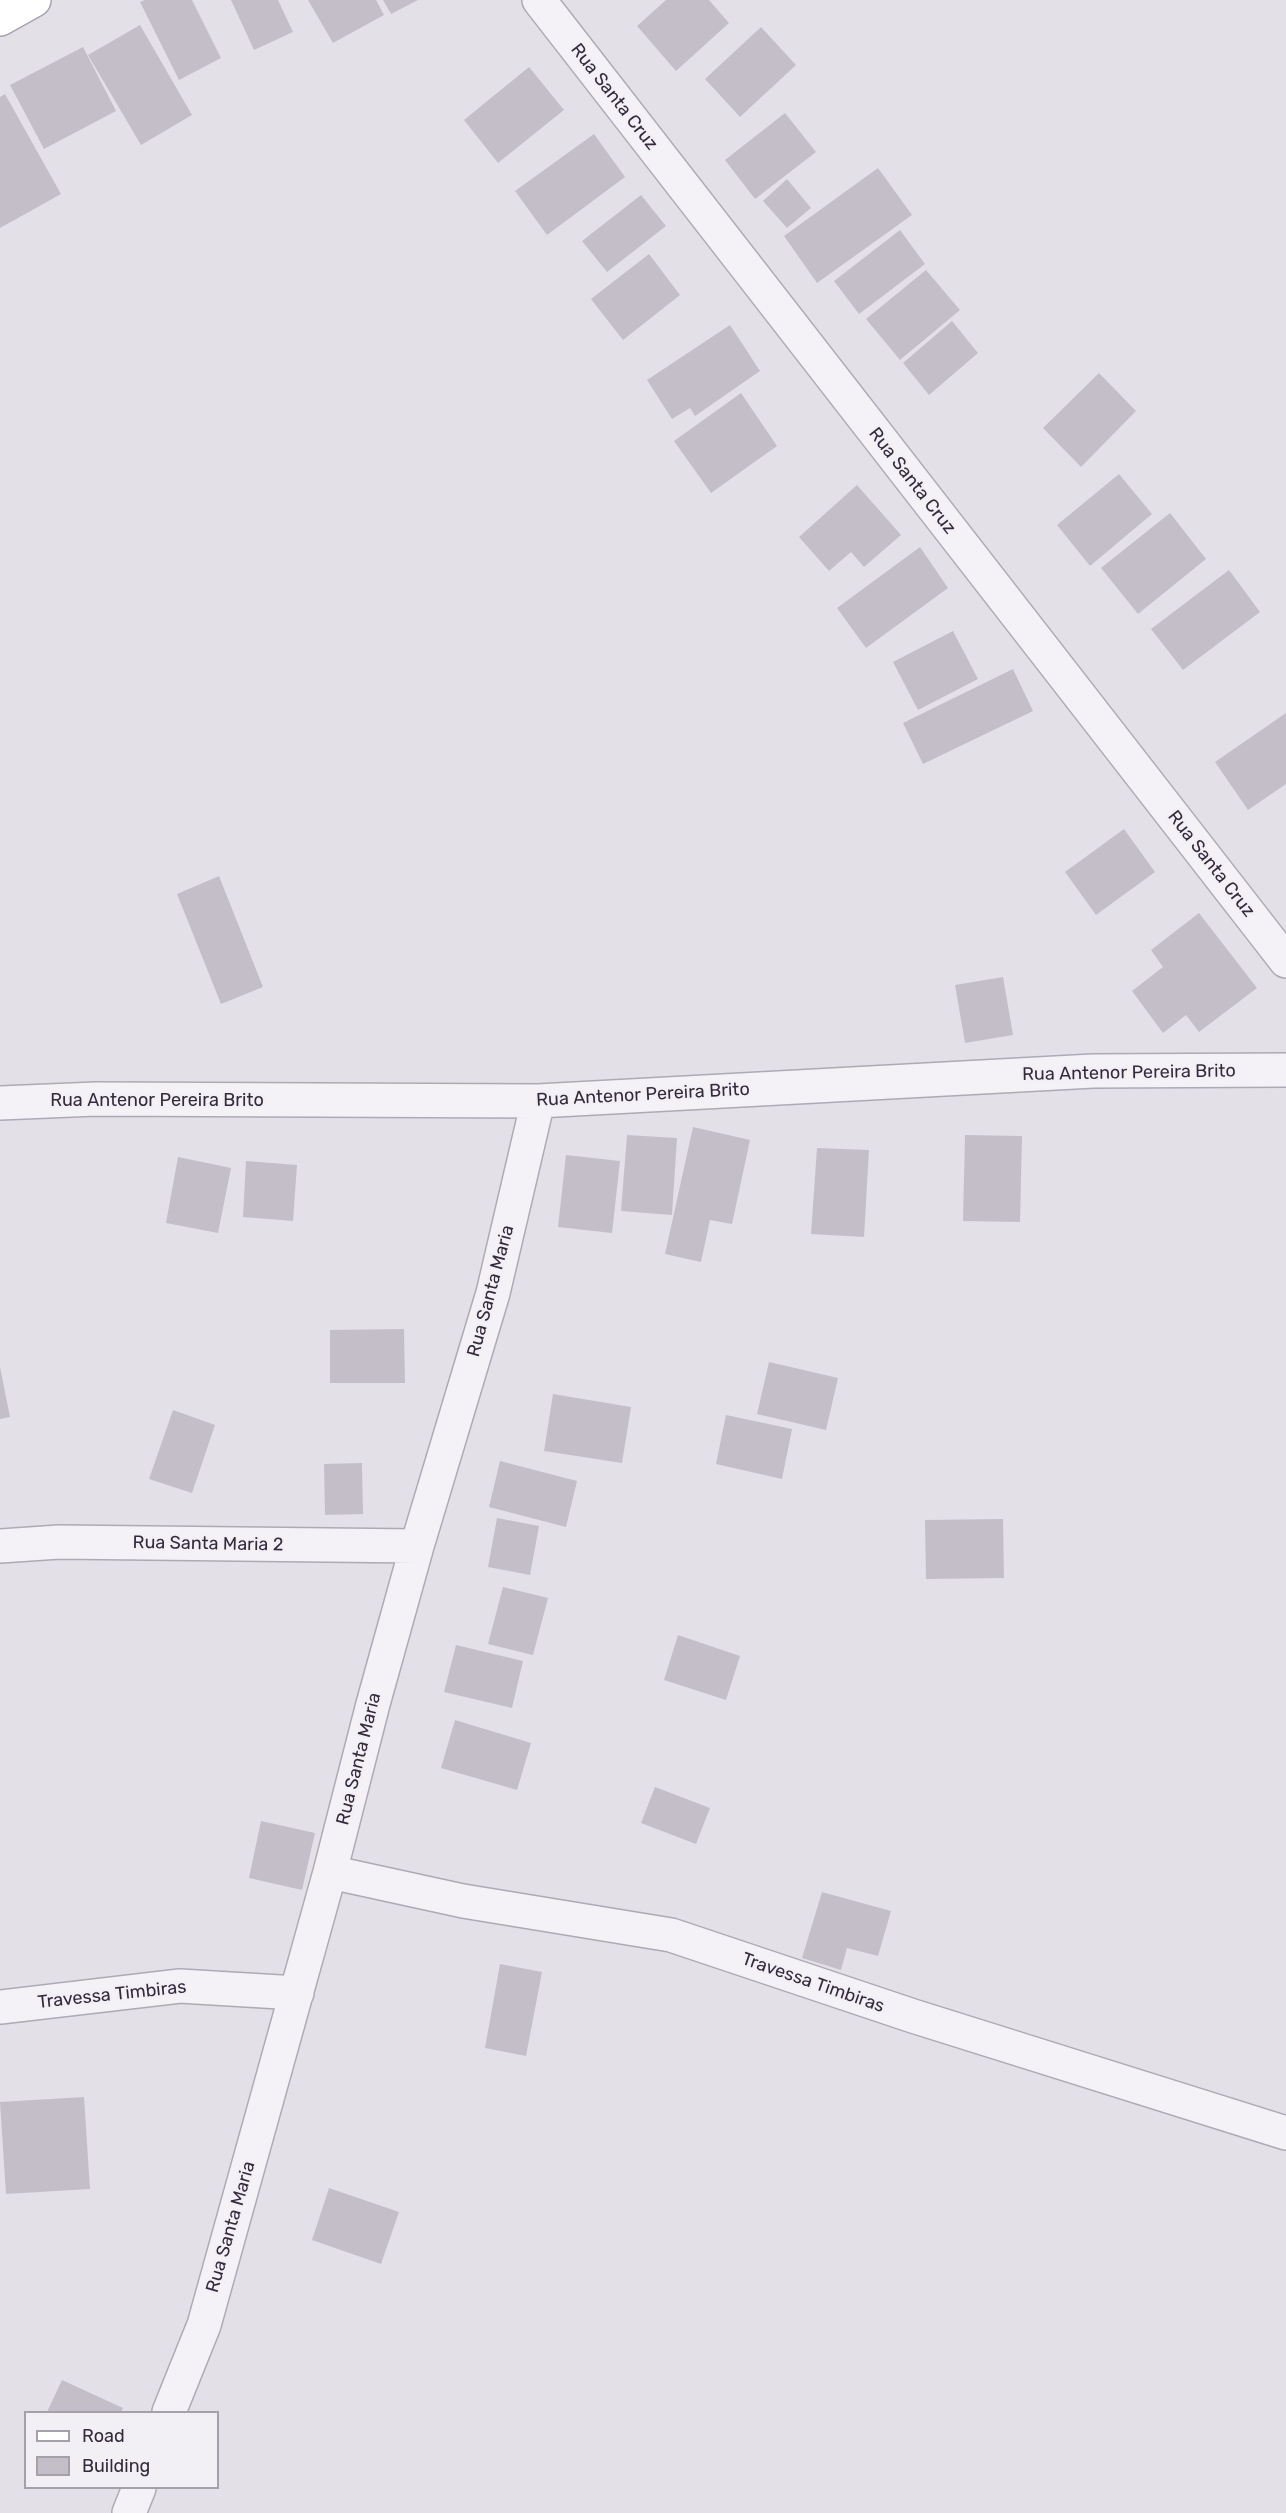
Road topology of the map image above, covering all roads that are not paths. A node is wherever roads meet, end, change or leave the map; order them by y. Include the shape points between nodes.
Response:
1 (539, 0) edge
2 (1286, 961) edge
3 (1286, 1070) edge
4 (538, 1101) junction
5 (0, 1103) edge
6 (0, 1546) edge
7 (417, 1546) junction
8 (330, 1872) junction
9 (297, 1993) junction
10 (0, 2007) edge
11 (1286, 2133) edge
12 (169, 2411) edge
13 (138, 2489) edge
14 (129, 2513) edge

1 - 2 street, Rua Santa Cruz
3 - 4 street, Rua Antenor Pereira Brito via 1093,1071
4 - 5 street, Rua Antenor Pereira Brito via 96,1099
4 - 7 street, Rua Santa Maria via 493,1293
6 - 7 street, Rua Santa Maria 2 via 59,1542
7 - 8 street, Rua Santa Maria
8 - 9 street, Rua Santa Maria
8 - 11 street, Travessa Timbiras via 463,1900 671,1935
9 - 10 street, Travessa Timbiras via 180,1986
9 - 12 street, Rua Santa Maria via 204,2325
13 - 14 street

